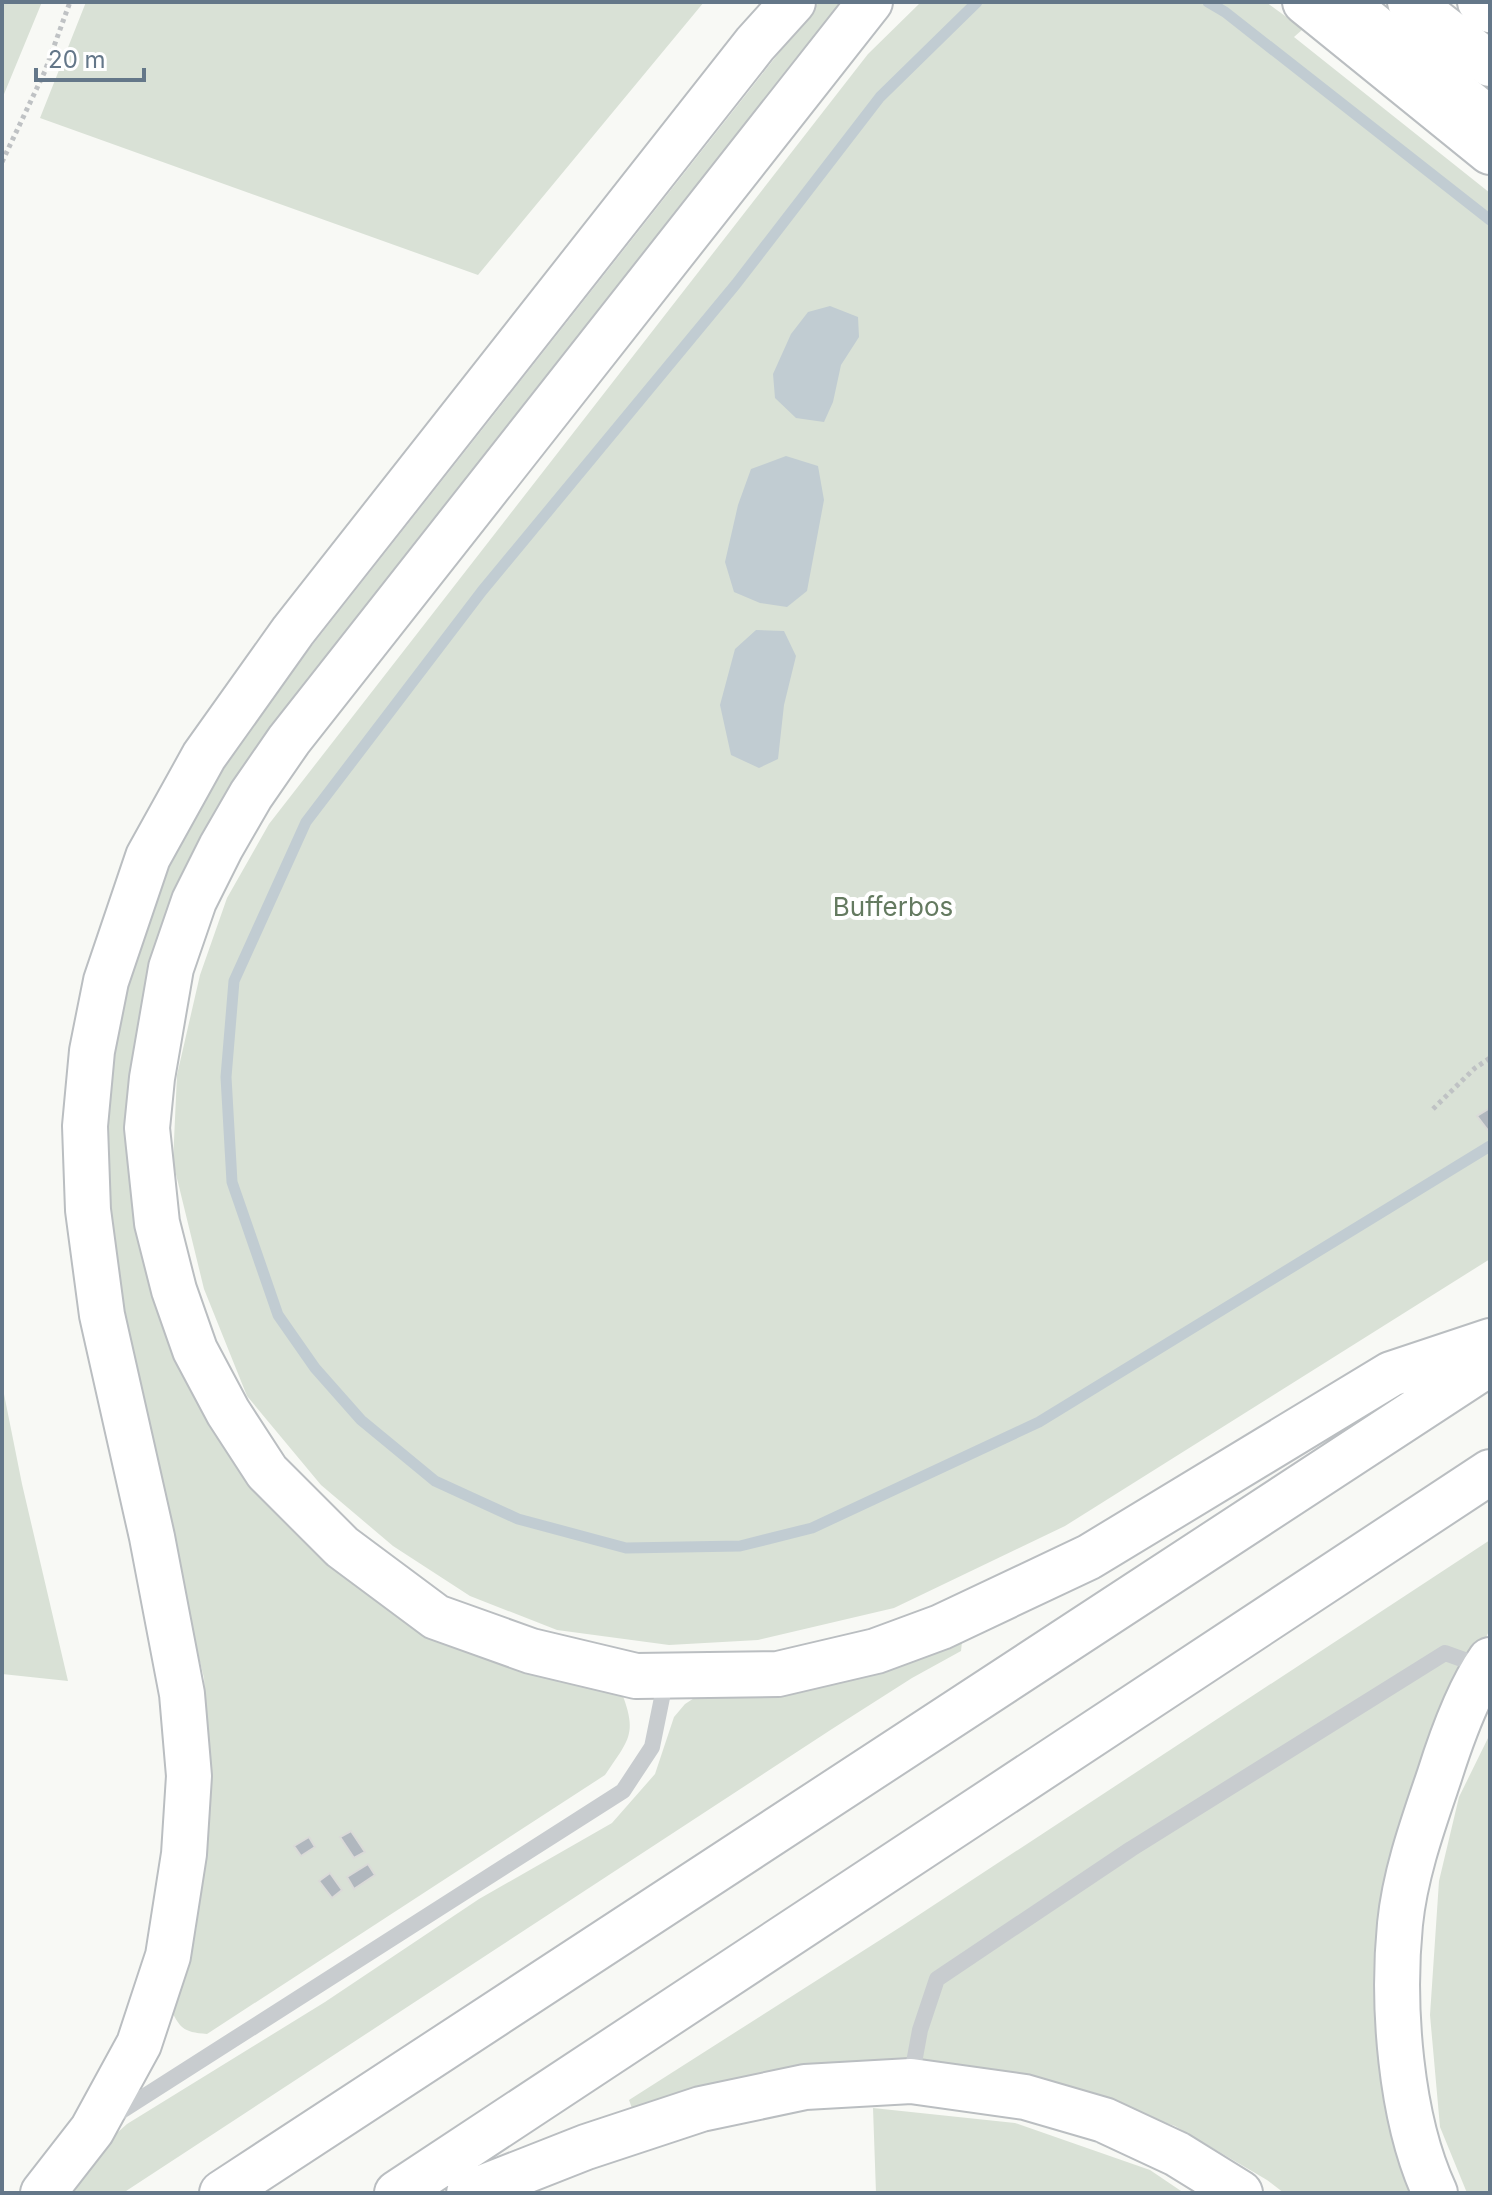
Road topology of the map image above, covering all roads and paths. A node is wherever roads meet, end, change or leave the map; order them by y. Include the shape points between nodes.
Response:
1 (70, 2) edge
2 (779, 2) edge
3 (793, 2) edge
4 (870, 2) edge
5 (1305, 2) edge
6 (1344, 2) edge
7 (1410, 2) edge
8 (1480, 2) edge
9 (1490, 10) edge
10 (755, 44) junction
11 (1490, 64) edge
12 (1490, 120) edge
13 (1490, 152) edge
14 (2, 162) edge
15 (1490, 1058) edge
16 (1433, 1109) dead end
17 (1490, 1341) edge
18 (1490, 1363) edge
19 (1490, 1472) edge
20 (1488, 1664) edge
21 (666, 1677) junction
22 (911, 2081) junction
23 (92, 2130) junction
24 (43, 2193) edge
25 (222, 2193) edge
26 (397, 2193) edge
27 (469, 2193) edge
28 (1240, 2193) edge
29 (1435, 2193) edge

1 - 14 path
2 - 10 main road
3 - 10 main road
4 - 21 main road via 299,727 251,795 194,901 171,968 152,1078 147,1128 157,1223 174,1290 195,1350 267,1472 342,1547 436,1617 531,1651 636,1676
5 - 13 main road
6 - 12 main road
7 - 11 main road
8 - 9 main road
10 - 23 main road via 293,631 204,756 148,857 106,981 85,1126 88,1210 102,1315 182,1694 189,1776 184,1854 168,1956 139,2044
15 - 16 path
17 - 21 main road via 1391,1374 1089,1557 941,1627 876,1651 778,1674
18 - 25 main road
19 - 26 main road
20 - 22 lane via 1445,1653 1131,1849 937,1979
20 - 29 main road via 1450,1743 1417,1840 1400,1923 1397,2022 1411,2118
21 - 23 lane via 652,1747 623,1791
22 - 27 main road via 805,2087 701,2109
22 - 28 main road via 1025,2097 1104,2120 1177,2154
23 - 24 main road

